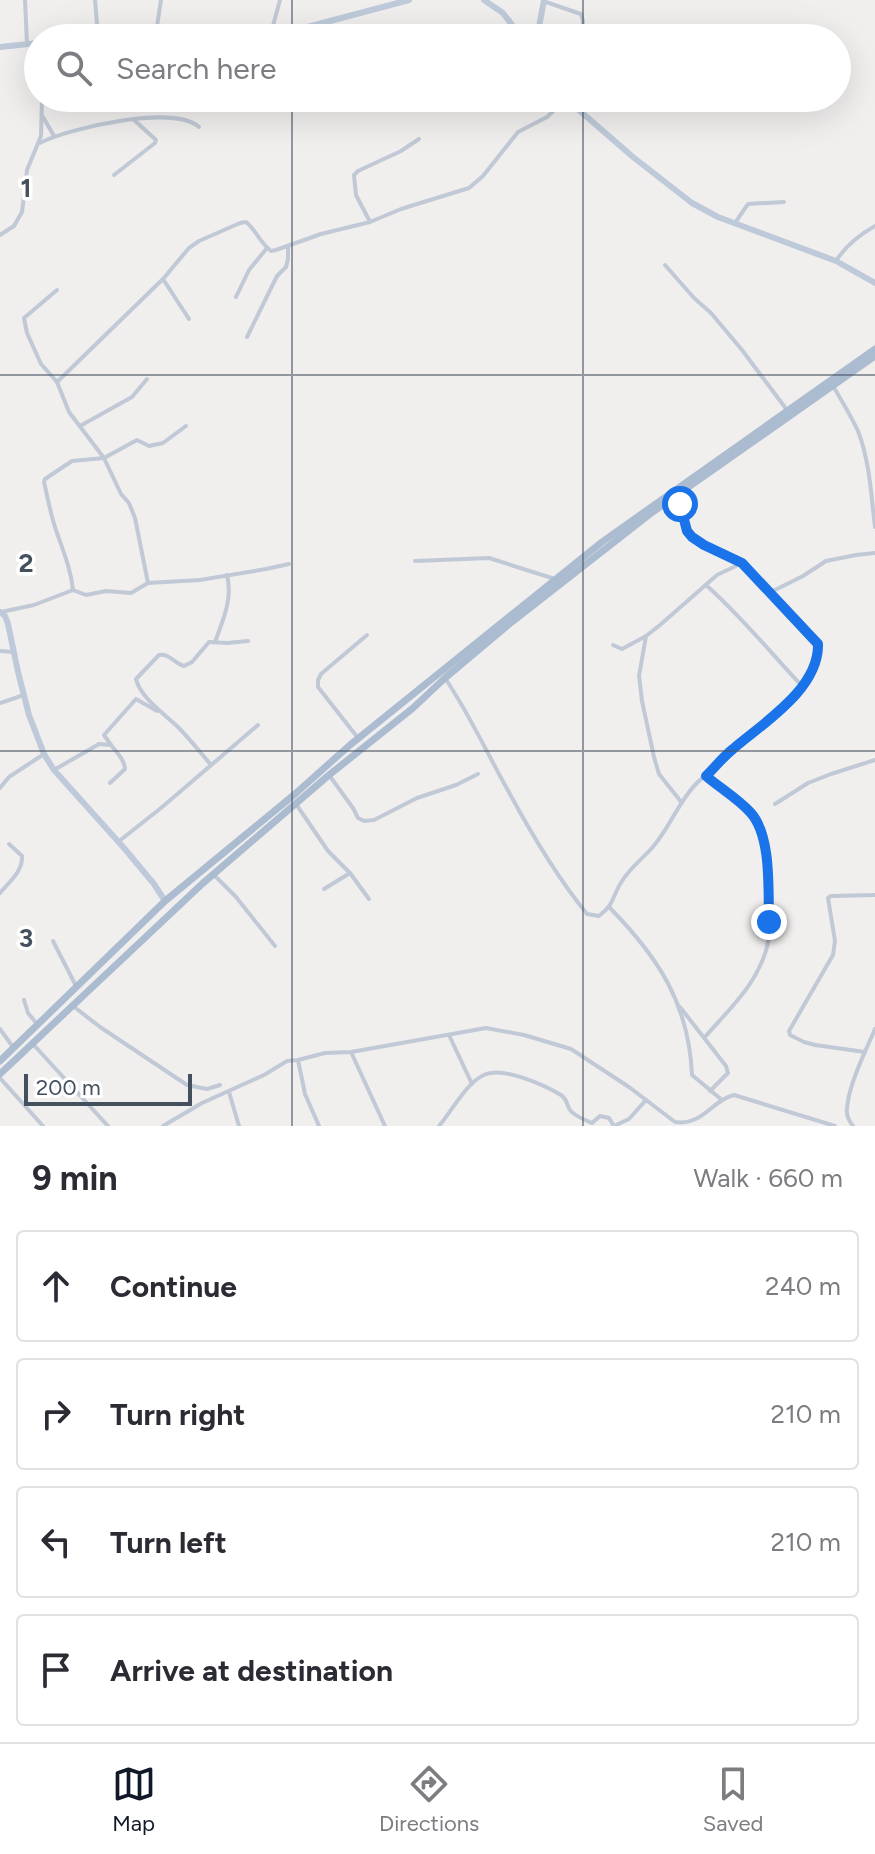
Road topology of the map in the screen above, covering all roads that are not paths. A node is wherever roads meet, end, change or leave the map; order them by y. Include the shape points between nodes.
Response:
1 (25, 0) edge
2 (95, 0) edge
3 (161, 0) edge
4 (280, 0) edge
5 (409, 0) edge
6 (484, 0) edge
7 (544, 1) edge
8 (26, 24) edge
9 (97, 24) edge
10 (157, 24) edge
11 (273, 24) edge
12 (319, 24) edge
13 (511, 24) edge
14 (539, 24) edge
15 (583, 24) edge
16 (24, 44) edge
17 (0, 47) edge
18 (42, 112) edge
19 (553, 112) edge
20 (581, 112) edge
21 (42, 116) junction
22 (133, 119) junction
23 (199, 127) dead end
24 (54, 136) junction
25 (419, 139) dead end
26 (40, 143) junction
27 (114, 175) dead end
28 (784, 202) dead end
29 (370, 222) junction
30 (735, 223) junction
31 (875, 226) edge
32 (0, 235) edge
33 (288, 246) junction
34 (267, 248) junction
35 (836, 261) junction
36 (665, 265) dead end
37 (163, 279) junction
38 (875, 283) edge
39 (57, 290) dead end
40 (236, 297) dead end
41 (189, 319) dead end
42 (247, 337) dead end
43 (875, 349) edge
44 (875, 356) edge
45 (147, 379) dead end
46 (57, 382) junction
47 (833, 386) junction
48 (787, 410) junction
49 (80, 426) junction
50 (186, 426) dead end
51 (104, 458) junction
52 (726, 458) junction
53 (675, 496) junction
54 (874, 508) edge
55 (875, 527) edge
56 (875, 553) edge
57 (415, 561) dead end
58 (742, 563) junction
59 (289, 564) dead end
60 (227, 575) junction
61 (555, 579) junction
62 (148, 583) junction
63 (706, 585) junction
64 (73, 590) junction
65 (771, 592) junction
66 (1, 612) edge
67 (367, 635) dead end
68 (646, 636) junction
69 (248, 641) dead end
70 (215, 642) junction
71 (613, 645) dead end
72 (0, 651) edge
73 (14, 652) junction
74 (444, 675) junction
75 (802, 686) junction
76 (24, 695) junction
77 (0, 697) edge
78 (9, 700) junction
79 (0, 703) edge
80 (159, 712) junction
81 (258, 725) dead end
82 (358, 738) junction
83 (111, 745) junction
84 (44, 754) junction
85 (875, 760) edge
86 (211, 765) junction
87 (54, 770) junction
88 (478, 774) dead end
89 (329, 775) junction
90 (706, 776) junction
91 (110, 783) dead end
92 (0, 788) edge
93 (682, 803) junction
94 (296, 804) junction
95 (775, 804) dead end
96 (118, 842) junction
97 (9, 844) dead end
98 (350, 873) junction
99 (214, 875) junction
100 (324, 889) dead end
101 (0, 893) edge
102 (875, 895) edge
103 (369, 899) dead end
104 (165, 901) junction
105 (610, 908) junction
106 (53, 941) dead end
107 (275, 946) dead end
108 (76, 986) junction
109 (24, 1000) dead end
110 (679, 1005) junction
111 (73, 1006) junction
112 (37, 1024) junction
113 (0, 1029) edge
114 (875, 1029) edge
115 (449, 1035) junction
116 (705, 1037) junction
117 (32, 1043) junction
118 (13, 1047) junction
119 (351, 1052) junction
120 (865, 1052) junction
121 (298, 1060) junction
122 (0, 1061) edge
123 (0, 1076) edge
124 (472, 1084) junction
125 (220, 1085) dead end
126 (710, 1091) junction
127 (229, 1092) junction
128 (646, 1100) junction
129 (722, 1100) junction
130 (673, 1124) edge
131 (43, 1126) edge
132 (108, 1126) edge
133 (163, 1126) edge
134 (239, 1126) edge
135 (319, 1126) edge
136 (385, 1126) edge
137 (439, 1126) edge
138 (835, 1126) edge
139 (853, 1126) edge

1 - 8 street
2 - 9 street
3 - 10 street
4 - 11 street
5 - 12 street
6 - 13 street
7 - 14 street
7 - 15 street via 581,14
16 - 17 street
18 - 21 street
19 - 29 street via 518,132 469,188
20 - 30 street via 692,203
21 - 24 street
21 - 26 street
22 - 23 street via 183,119
22 - 24 street
22 - 27 street via 156,140
24 - 26 street
25 - 29 street via 354,175 356,195
26 - 32 street via 27,170 22,212
28 - 30 street via 750,203
29 - 33 street
30 - 35 street
31 - 35 street via 843,249
33 - 34 street
33 - 42 street via 286,267
34 - 37 street via 251,226 240,223 189,248
34 - 40 street
35 - 38 street
36 - 48 street via 711,313
37 - 41 street
37 - 46 street
39 - 46 street via 24,320 36,355
43 - 48 main road
44 - 47 main road
45 - 49 street via 132,397
46 - 49 street
47 - 52 main road
47 - 54 street via 863,445
48 - 52 main road
49 - 51 street
50 - 51 street via 163,443 149,446 137,440
51 - 62 street via 135,518
51 - 64 street via 72,461 44,482
52 - 53 main road
52 - 61 main road
53 - 58 street via 692,537
53 - 74 main road
54 - 55 street
56 - 65 street via 826,561
57 - 61 street via 489,558
58 - 63 street
58 - 65 street
59 - 60 street
60 - 62 street
60 - 70 street via 229,599
61 - 74 main road
62 - 64 street via 131,593 86,595
63 - 68 street
63 - 75 street
64 - 66 street
65 - 75 street via 818,644
66 - 73 street
67 - 82 street via 318,680
68 - 71 street via 622,649
68 - 93 street via 639,676 654,757 659,774
69 - 70 street
70 - 80 street via 189,665 159,655 136,679
72 - 73 street
73 - 76 street
74 - 82 main road
74 - 89 main road via 413,708
74 - 105 street via 558,876 587,914 599,916
75 - 90 street
76 - 78 street
76 - 84 street
77 - 78 street
78 - 79 street
80 - 83 street via 136,699 104,735
80 - 86 street
81 - 86 street
82 - 104 main road
83 - 87 street via 99,744
83 - 91 street via 125,769
84 - 87 street
84 - 92 street
85 - 95 street via 808,783
86 - 96 street
87 - 96 street
88 - 89 street via 364,821
89 - 94 main road
90 - 93 street
90 - 116 street via 750,812 762,829 769,922 767,946 749,987
93 - 105 street via 651,850 619,885
94 - 98 street
94 - 99 main road
96 - 104 street
97 - 101 street via 23,860
98 - 100 street
98 - 103 street
99 - 107 street
99 - 111 main road
102 - 120 street via 828,898 833,955 789,1031 804,1042
104 - 108 main road
105 - 110 street via 655,960
106 - 108 street
108 - 112 main road
109 - 112 street
110 - 116 street
110 - 126 street via 692,1075
111 - 117 main road
111 - 125 street via 187,1085
112 - 118 main road
113 - 118 street
114 - 120 street
115 - 119 street
115 - 124 street
115 - 128 street via 486,1028 557,1044
116 - 126 street via 728,1073
117 - 123 main road
117 - 132 street
118 - 122 main road
119 - 121 street
119 - 136 street
120 - 139 street via 846,1108
121 - 127 street
121 - 135 street
123 - 131 street
124 - 128 street via 484,1074 514,1075 560,1094 584,1120 592,1123 600,1116 614,1126 629,1119
124 - 137 street
126 - 129 street
127 - 133 street
127 - 134 street
128 - 130 street
129 - 130 street via 693,1122
129 - 138 street via 734,1095

